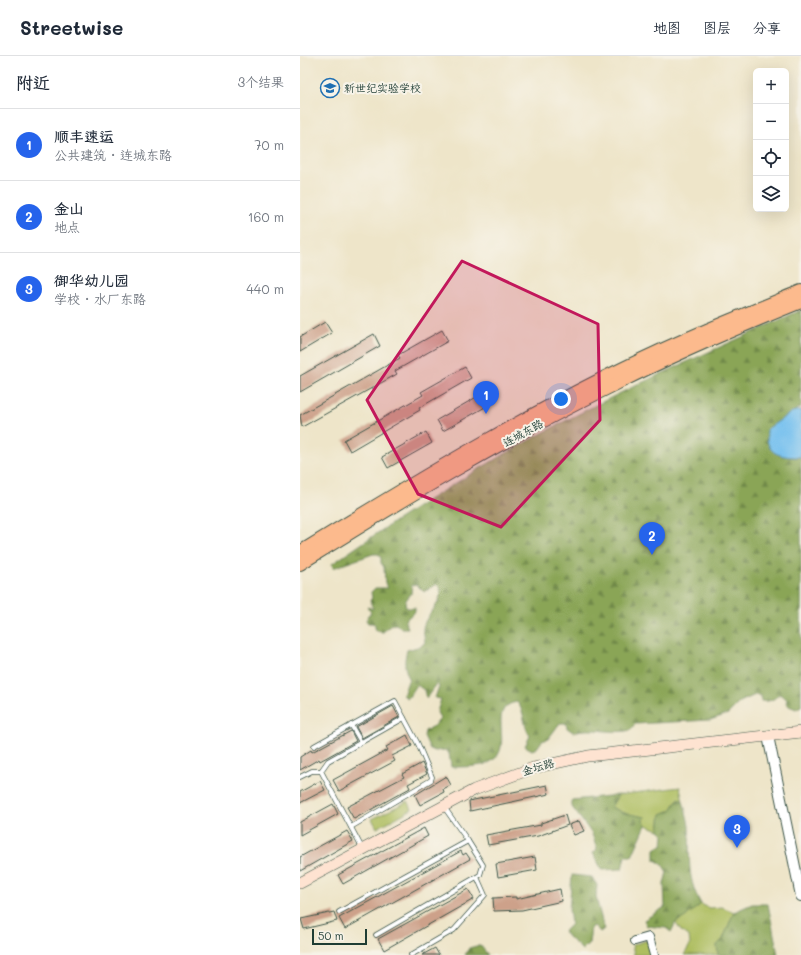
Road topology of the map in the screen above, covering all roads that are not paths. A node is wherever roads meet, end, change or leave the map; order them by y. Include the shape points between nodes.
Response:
1 (801, 291) edge
2 (801, 302) edge
3 (300, 552) edge
4 (300, 564) edge
5 (404, 718) junction
6 (351, 725) junction
7 (801, 732) edge
8 (768, 736) junction
9 (361, 742) junction
10 (314, 746) dead end
11 (320, 771) junction
12 (300, 777) edge
13 (444, 806) junction
14 (351, 827) junction
15 (468, 841) junction
16 (363, 851) junction
17 (478, 876) junction
18 (300, 884) edge
19 (801, 896) edge
20 (339, 912) dead end
21 (376, 935) dead end
22 (635, 942) dead end
23 (411, 955) edge
24 (654, 955) edge

1 - 3 main road, 连城东路 via 686,339 586,388 467,452
2 - 4 main road, 连城东路 via 690,348 544,421 400,502
5 - 6 lane via 395,701
5 - 9 lane
5 - 14 lane via 432,776 431,780
6 - 9 lane
6 - 10 lane
7 - 8 main road, 金坛路
8 - 13 main road, 金坛路 via 564,760 493,782
8 - 19 street
9 - 11 lane via 328,761
11 - 12 lane via 312,771
11 - 14 lane
13 - 15 lane
13 - 16 main road, 金坛路
14 - 16 lane
15 - 17 lane via 483,865
15 - 20 lane
16 - 18 main road, 金坛路
17 - 21 lane
17 - 23 lane via 485,895 472,911 454,930
22 - 24 street via 649,937

